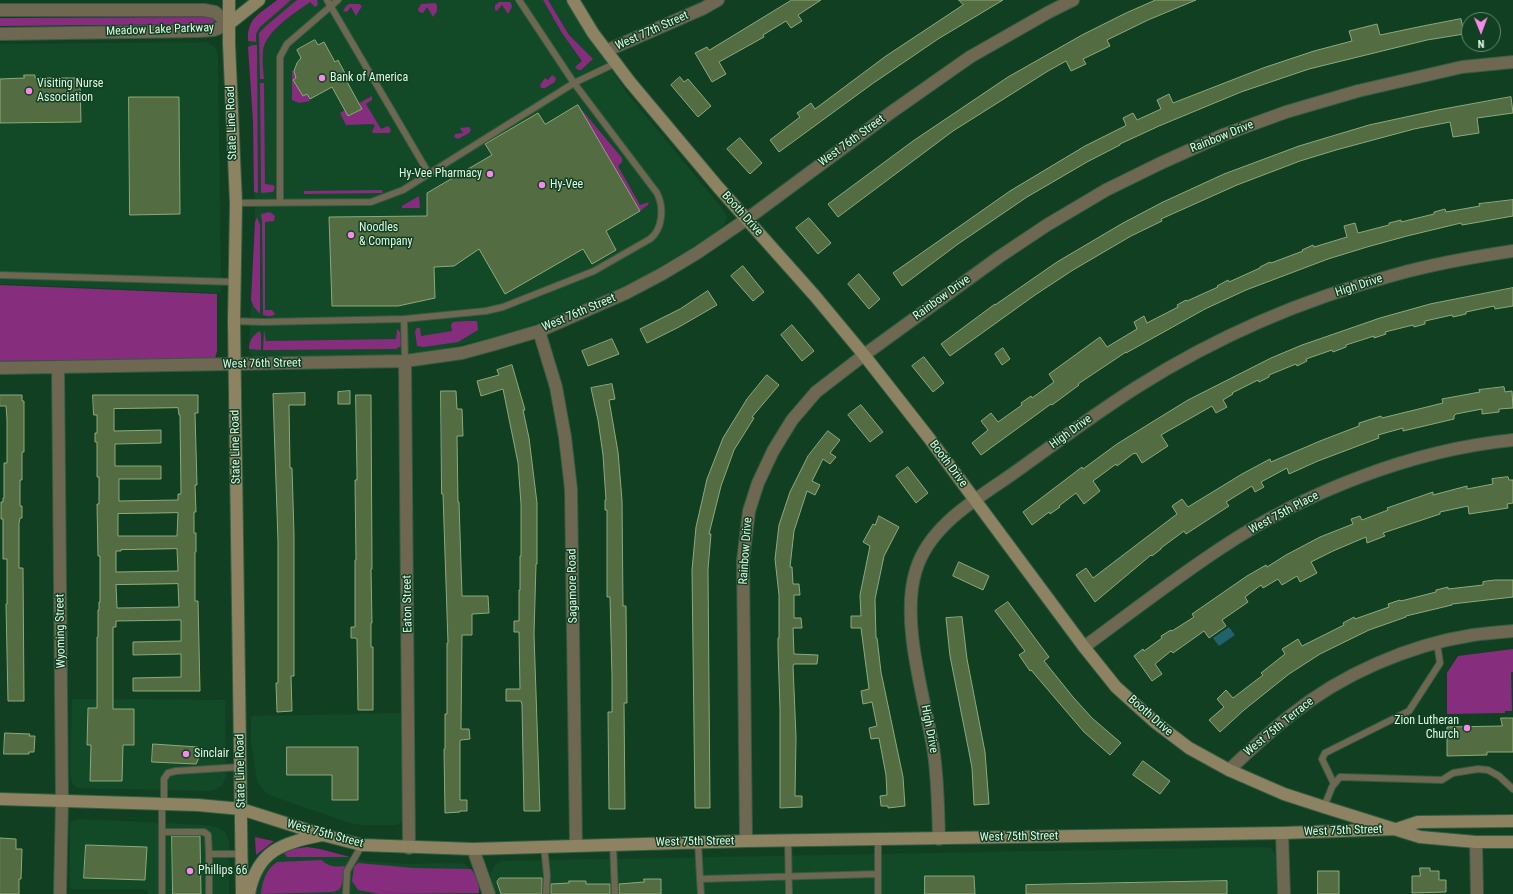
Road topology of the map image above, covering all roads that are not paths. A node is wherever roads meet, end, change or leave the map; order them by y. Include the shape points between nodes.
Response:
1 (229, 0) edge
2 (259, 0) edge
3 (327, 0) edge
4 (338, 0) edge
5 (519, 0) edge
6 (573, 0) edge
7 (718, 0) edge
8 (1072, 0) edge
9 (331, 6) junction
10 (0, 10) edge
11 (229, 24) junction
12 (0, 34) edge
13 (608, 50) junction
14 (616, 62) junction
15 (1513, 62) edge
16 (574, 83) junction
17 (429, 174) junction
18 (236, 203) junction
19 (280, 203) junction
20 (747, 219) junction
21 (1513, 251) edge
22 (0, 275) edge
23 (235, 282) junction
24 (234, 320) junction
25 (404, 320) junction
26 (539, 331) junction
27 (864, 355) junction
28 (405, 361) junction
29 (234, 364) junction
30 (58, 367) junction
31 (0, 368) edge
32 (1513, 440) edge
33 (975, 501) junction
34 (1513, 631) edge
35 (1437, 643) junction
36 (1084, 647) junction
37 (240, 767) junction
38 (1229, 770) junction
39 (1334, 784) junction
40 (1513, 789) edge
41 (0, 799) edge
42 (62, 801) junction
43 (163, 804) junction
44 (1324, 807) junction
45 (241, 809) junction
46 (1513, 821) edge
47 (1397, 829) junction
48 (162, 832) junction
49 (1282, 833) junction
50 (323, 834) junction
51 (878, 839) junction
52 (938, 839) junction
53 (788, 840) junction
54 (746, 841) junction
55 (698, 842) junction
56 (1476, 842) junction
57 (1513, 842) edge
58 (613, 844) junction
59 (362, 845) junction
60 (576, 845) junction
61 (544, 846) junction
62 (409, 848) junction
63 (472, 849) junction
64 (209, 854) junction
65 (242, 854) junction
66 (878, 874) junction
67 (789, 876) junction
68 (700, 879) junction
69 (60, 894) edge
70 (162, 894) edge
71 (209, 894) edge
72 (242, 894) edge
73 (249, 894) edge
74 (346, 894) edge
75 (489, 894) edge
76 (546, 894) edge
77 (615, 894) edge
78 (701, 894) edge
79 (790, 894) edge
80 (878, 894) edge
81 (1284, 894) edge
82 (1477, 894) edge

1 - 11 main road, State Line Road
2 - 11 main road
3 - 9 lane
4 - 9 lane
5 - 16 lane
6 - 13 main road, Booth Drive via 593,33
7 - 13 street, West 77th Street
8 - 20 street, West 76th Street via 970,57
9 - 17 lane
9 - 19 lane via 287,44 280,57
10 - 11 street, Meadow Lake Parkway via 204,10 215,12
11 - 12 street, Meadow Lake Parkway via 214,30 200,31
11 - 18 main road, State Line Road
13 - 14 main road, Booth Drive
14 - 16 lane
14 - 20 main road, Booth Drive via 635,88
15 - 27 street, Rainbow Drive via 1462,68 1358,90 1279,114 1160,162 1047,225
16 - 17 lane
16 - 25 lane via 657,192 661,202 661,222 657,232 650,239 594,270 503,307
17 - 19 lane via 403,190 371,202
18 - 19 lane
18 - 23 main road, State Line Road
20 - 26 street, West 76th Street via 662,274 626,293
20 - 27 main road, Booth Drive
21 - 33 street, High Drive via 1393,275 1335,293 1234,334 1138,386
22 - 23 lane
23 - 24 main road, State Line Road
24 - 25 lane
24 - 29 main road, State Line Road
25 - 28 lane
26 - 28 street, West 76th Street via 462,352
26 - 60 street, Sagamore Road via 556,387 571,489
27 - 33 main road, Booth Drive
27 - 54 street, Rainbow Drive via 816,392 792,420 773,451 758,483 749,511 743,561
28 - 29 street, West 76th Street
28 - 62 street, Eaton Street
29 - 30 street, West 76th Street
29 - 37 main road, State Line Road
30 - 31 street, West 76th Street
30 - 42 street, Wyoming Street
32 - 36 street, West 75th Place via 1459,449 1356,478 1268,519 1221,547
33 - 36 main road, Booth Drive
33 - 52 street, High Drive via 945,524 928,545 915,571 912,588 911,623 938,784
34 - 35 street, West 75th Terrace via 1474,635
35 - 38 street, West 75th Terrace via 1403,653 1326,690 1291,715
35 - 39 lane via 1440,663 1409,711 1325,753 1322,759
36 - 38 main road, Booth Drive via 1116,686 1156,723 1189,748
37 - 43 lane via 168,773 164,779
37 - 45 main road, State Line Road
38 - 44 main road, Booth Drive via 1284,794
39 - 40 lane via 1340,777 1442,780 1453,773 1478,769 1488,770 1500,776
39 - 44 lane
41 - 42 main road, West 75th Street
42 - 43 main road, West 75th Street
42 - 69 street, Wyoming Street
43 - 45 main road, West 75th Street
43 - 48 lane
44 - 47 main road, Booth Drive
45 - 50 main road, West 75th Street
45 - 65 main road, State Line Road
46 - 47 main road, West 75th Street via 1418,822
47 - 49 main road, West 75th Street
47 - 56 main road, West 75th Street via 1420,837
48 - 64 lane via 204,832 208,835
48 - 70 lane
49 - 52 main road, West 75th Street
49 - 81 street
50 - 59 main road, West 75th Street
50 - 73 main road via 290,842 273,852 255,872
51 - 52 main road, West 75th Street
51 - 53 main road, West 75th Street
51 - 66 lane
53 - 54 main road, West 75th Street
53 - 67 lane
54 - 55 main road, West 75th Street
55 - 58 main road, West 75th Street
55 - 68 lane
56 - 57 main road, West 75th Street
56 - 82 street
58 - 60 main road, West 75th Street
58 - 77 lane
59 - 62 main road, West 75th Street
59 - 74 lane via 347,871
60 - 61 main road, West 75th Street
61 - 63 main road, West 75th Street
61 - 76 lane
62 - 63 main road, West 75th Street
63 - 75 street
64 - 65 lane
64 - 71 lane
65 - 72 main road, State Line Road
66 - 67 lane
66 - 80 lane
67 - 68 lane
67 - 79 lane
68 - 78 lane

